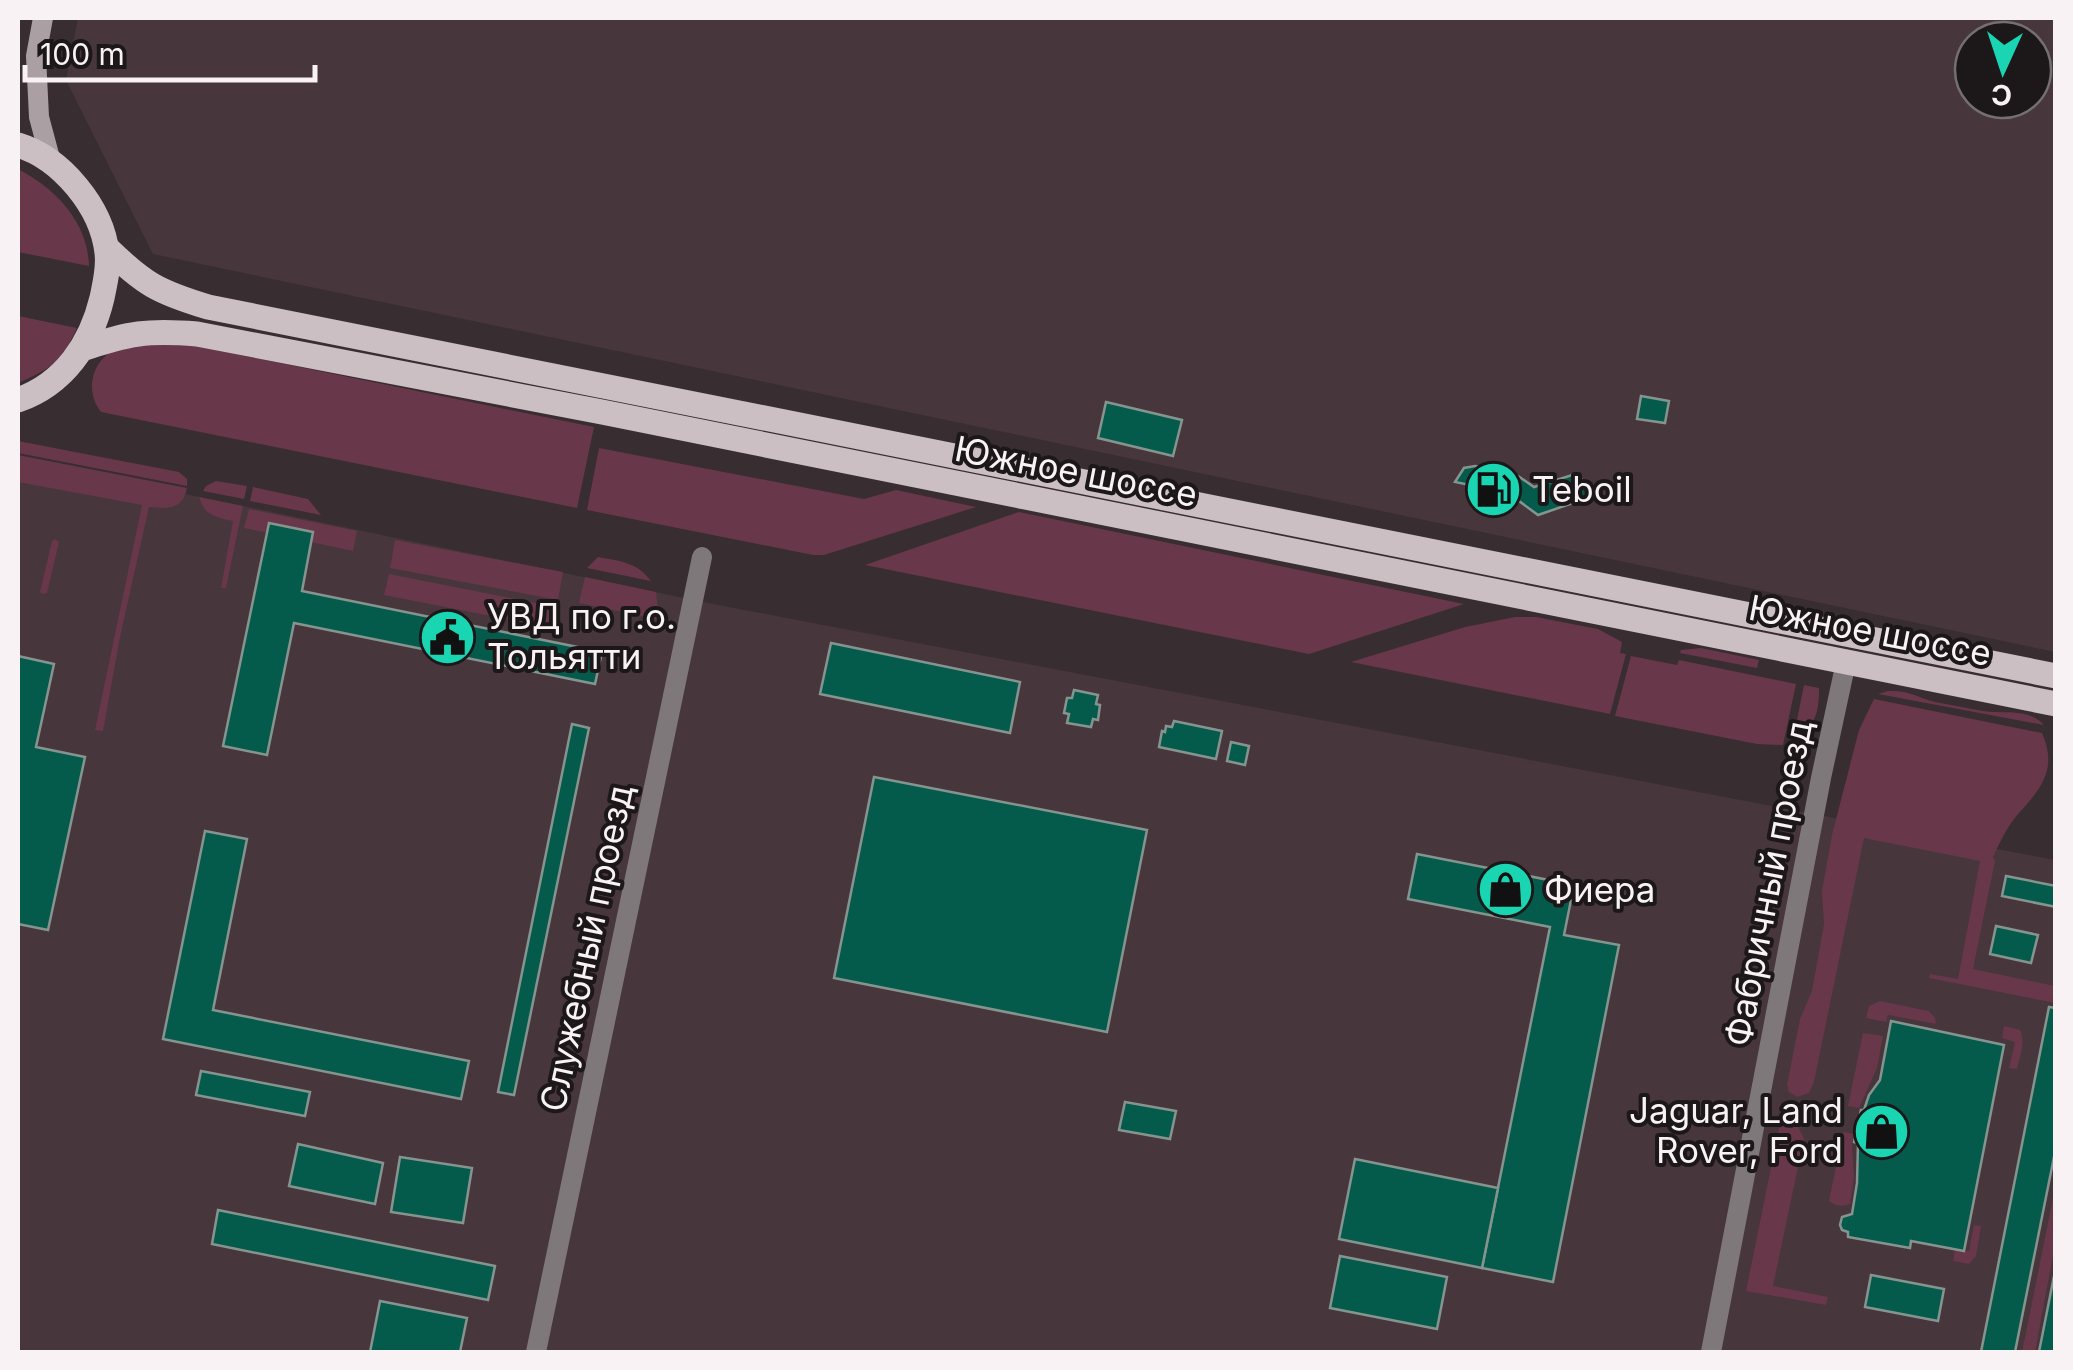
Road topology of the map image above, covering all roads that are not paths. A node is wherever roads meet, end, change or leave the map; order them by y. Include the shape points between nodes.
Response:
1 (44, 18) edge
2 (18, 145) edge
3 (50, 162) junction
4 (106, 248) junction
5 (82, 349) junction
6 (19, 401) edge
7 (702, 557) dead end
8 (1846, 662) junction
9 (2056, 676) edge
10 (2056, 704) edge
11 (536, 1352) edge
12 (1711, 1352) edge

1 - 3 main road via 36,56 39,117
2 - 3 main road
3 - 4 main road via 84,198
4 - 5 main road via 101,301
4 - 9 main road, Южное шоссе via 150,286 208,307
5 - 6 main road via 56,378
5 - 8 main road, Южное шоссе via 140,332 197,334
7 - 11 street, Служебный проезд
8 - 10 main road, Южное шоссе
8 - 12 street, Фабричный проезд

